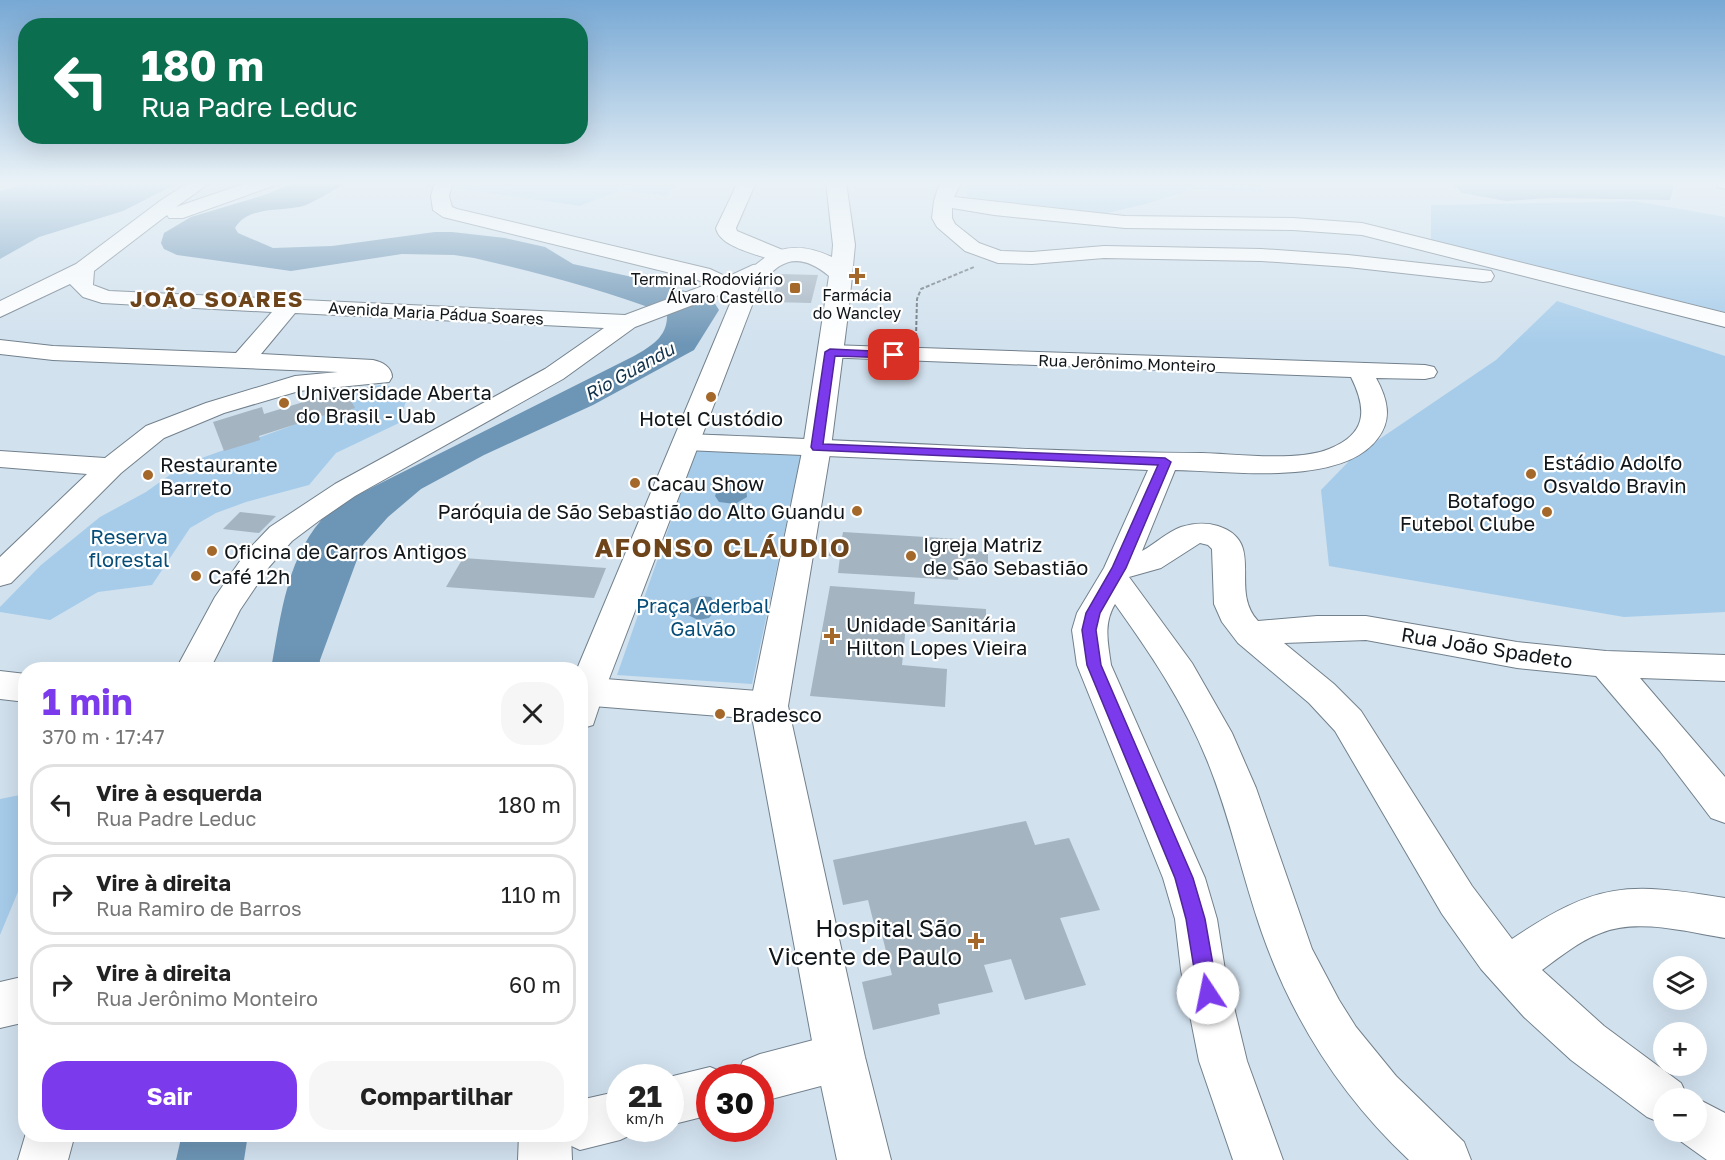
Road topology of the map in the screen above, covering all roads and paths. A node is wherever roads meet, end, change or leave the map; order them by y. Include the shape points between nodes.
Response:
1 (128, 236) edge
2 (546, 236) edge
3 (732, 236) edge
4 (818, 236) edge
5 (843, 236) edge
6 (958, 236) edge
7 (1391, 236) edge
8 (817, 243) junction
9 (783, 256) junction
10 (998, 257) junction
11 (84, 269) junction
12 (839, 273) junction
13 (746, 283) junction
14 (1638, 297) junction
15 (290, 305) junction
16 (0, 310) edge
17 (638, 319) junction
18 (1725, 320) edge
19 (0, 347) edge
20 (830, 352) junction
21 (916, 356) junction
22 (242, 361) junction
23 (1360, 371) junction
24 (1425, 372) dead end
25 (686, 442) junction
26 (817, 447) junction
27 (0, 459) edge
28 (1165, 462) junction
29 (111, 467) junction
30 (14, 547) edge
31 (1116, 573) junction
32 (0, 575) edge
33 (1250, 634) junction
34 (197, 662) edge
35 (1606, 664) junction
36 (1725, 668) edge
37 (588, 684) edge
38 (0, 686) edge
39 (18, 687) edge
40 (588, 699) edge
41 (769, 706) junction
42 (1725, 806) edge
43 (1725, 918) edge
44 (1508, 967) junction
45 (18, 1001) edge
46 (0, 1005) edge
47 (840, 1057) junction
48 (774, 1074) edge
49 (1653, 1092) edge
50 (606, 1118) edge
51 (588, 1123) edge
52 (1707, 1130) edge
53 (48, 1142) edge
54 (546, 1142) edge
55 (1725, 1142) edge
56 (43, 1160) edge
57 (545, 1160) edge
58 (864, 1160) edge
59 (1258, 1160) edge
60 (1446, 1160) edge

1 - 11 street
2 - 13 street
3 - 9 street
4 - 8 main road
5 - 12 main road
6 - 10 street via 972,247
7 - 14 street
8 - 9 main road
8 - 12 main road via 826,262
9 - 13 main road via 769,262
10 - 14 street via 1104,252 1261,255 1413,268
10 - 21 path via 921,289 917,299
11 - 15 street, Avenida Maria Pádua Soares via 81,284 98,296
11 - 16 street
12 - 20 main road
13 - 17 street
13 - 25 main road
14 - 18 street
15 - 17 street, Avenida Maria Pádua Soares
15 - 22 street
17 - 34 street via 511,400 345,490 281,534 226,605
19 - 22 street
20 - 21 street, Rua Jerônimo Monteiro
20 - 26 main road
21 - 23 street, Rua Jerônimo Monteiro
22 - 29 street via 361,366 376,368 380,377 295,384 197,414 155,432
23 - 24 street, Rua Jerônimo Monteiro
23 - 28 street via 1374,400 1376,417 1372,429 1339,455 1308,462
25 - 26 street
25 - 37 main road
26 - 28 street
26 - 41 main road
27 - 29 street
28 - 31 street
29 - 30 street
30 - 32 street
31 - 33 street via 1149,560 1191,534 1206,533 1220,538 1231,555 1227,598 1233,613
31 - 59 street via 1093,613 1089,630 1094,665 1184,878 1196,919 1223,1061
31 - 60 street via 1215,734 1294,960 1322,1017 1359,1069 1416,1134
33 - 35 street, Rua João Spadeto via 1366,628 1517,655
33 - 44 street via 1331,700 1348,721 1451,892
35 - 36 street, Rua João Spadeto
35 - 42 street
38 - 39 street
40 - 41 street
41 - 47 main road
43 - 44 street via 1643,907 1603,911
44 - 49 street via 1557,1018
45 - 46 street
47 - 48 street
47 - 58 main road
50 - 51 street
52 - 55 street
53 - 56 street
54 - 57 main road

